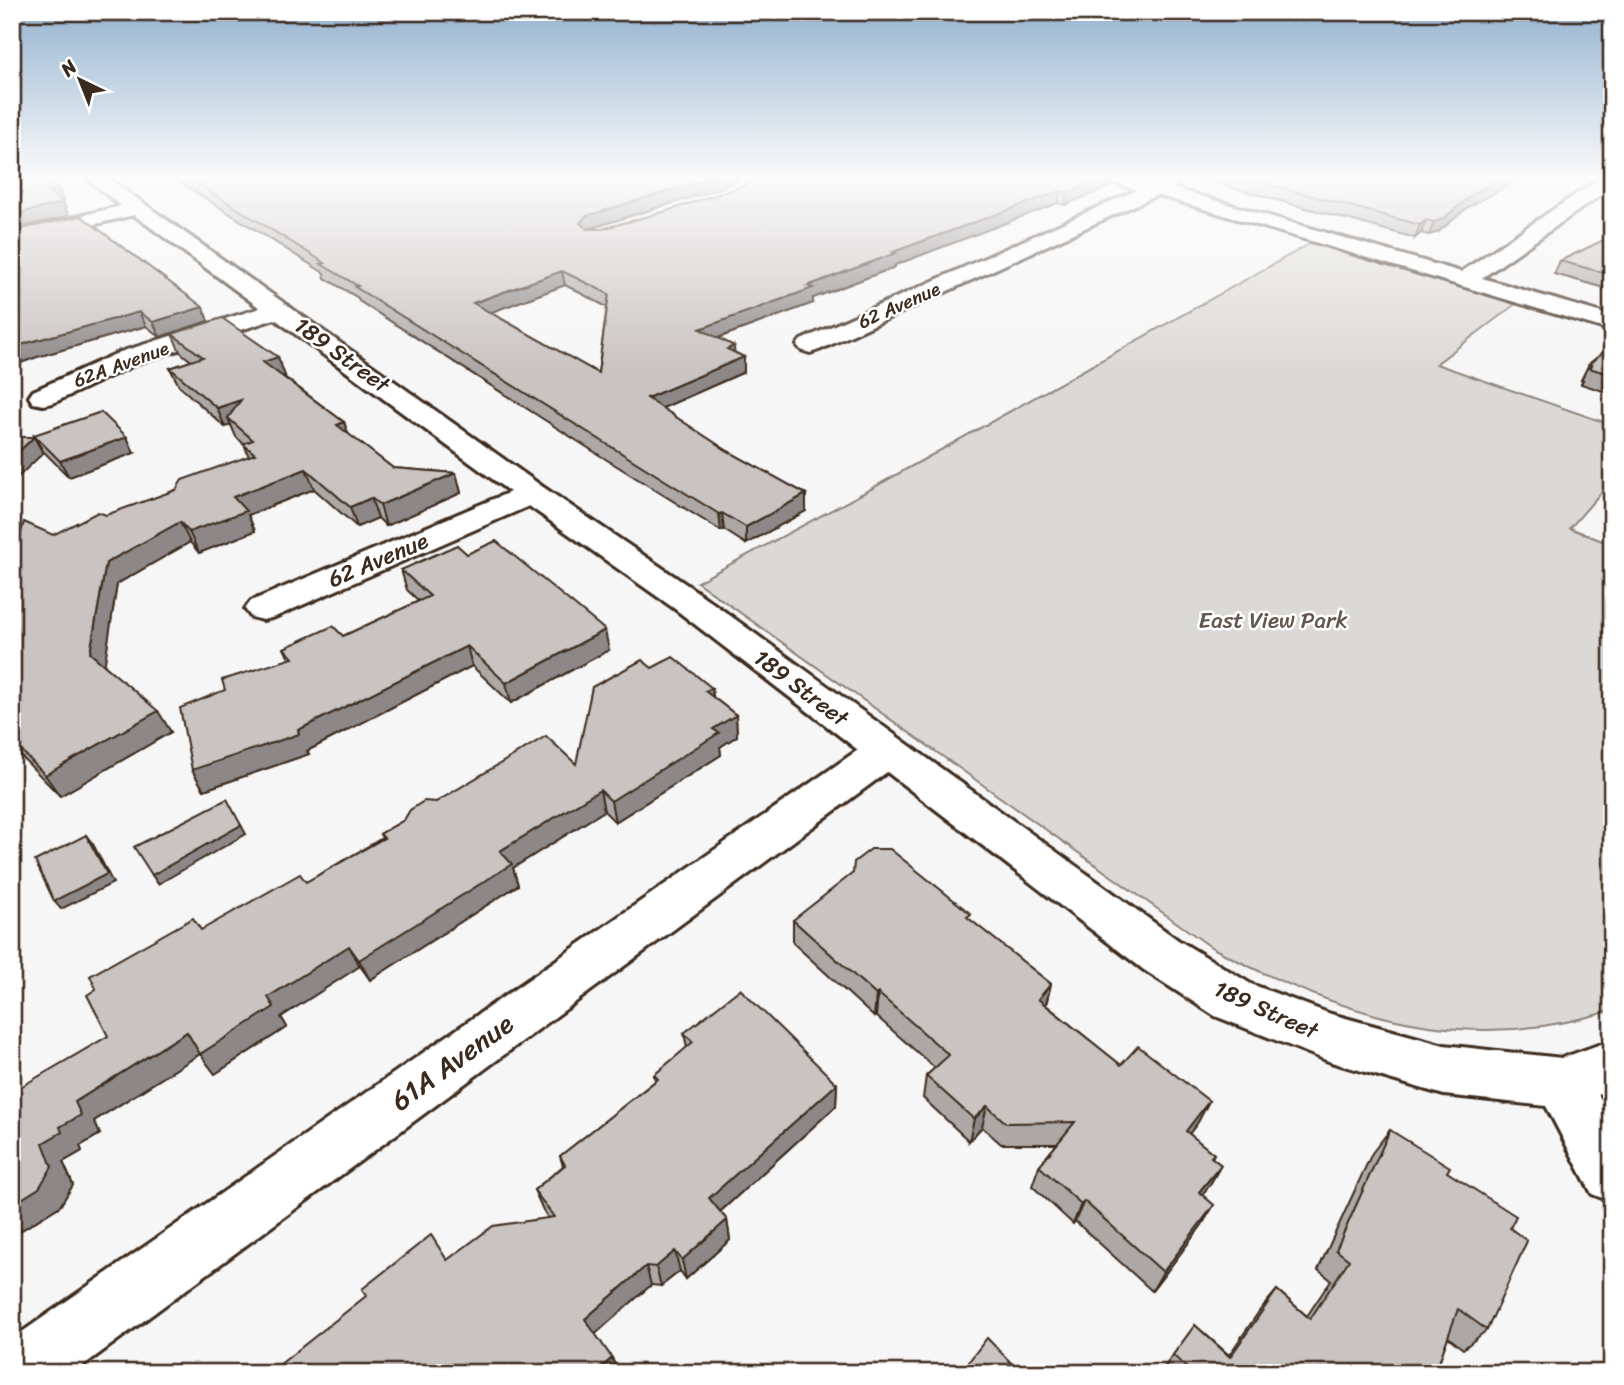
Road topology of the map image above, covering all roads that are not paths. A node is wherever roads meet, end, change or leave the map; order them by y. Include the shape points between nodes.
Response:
1 (183, 241) edge
2 (1041, 241) edge
3 (1331, 241) edge
4 (1521, 241) edge
5 (1464, 280) junction
6 (280, 310) junction
7 (1612, 324) edge
8 (810, 345) dead end
9 (43, 397) dead end
10 (532, 494) junction
11 (263, 609) dead end
12 (885, 752) junction
13 (1612, 1064) edge
14 (1562, 1083) junction
15 (1612, 1174) edge
16 (19, 1373) edge

1 - 6 street, 189 Street
2 - 8 street, 62 Avenue
3 - 5 street
4 - 5 street
5 - 7 street
6 - 9 street, 62A Avenue via 114,364
6 - 10 street, 189 Street
10 - 11 street, 62 Avenue
10 - 12 street, 189 Street via 687,601
12 - 14 street, 189 Street via 1161,955 1233,1000 1331,1038 1444,1070
12 - 16 street, 61A Avenue
13 - 14 street
14 - 15 street

